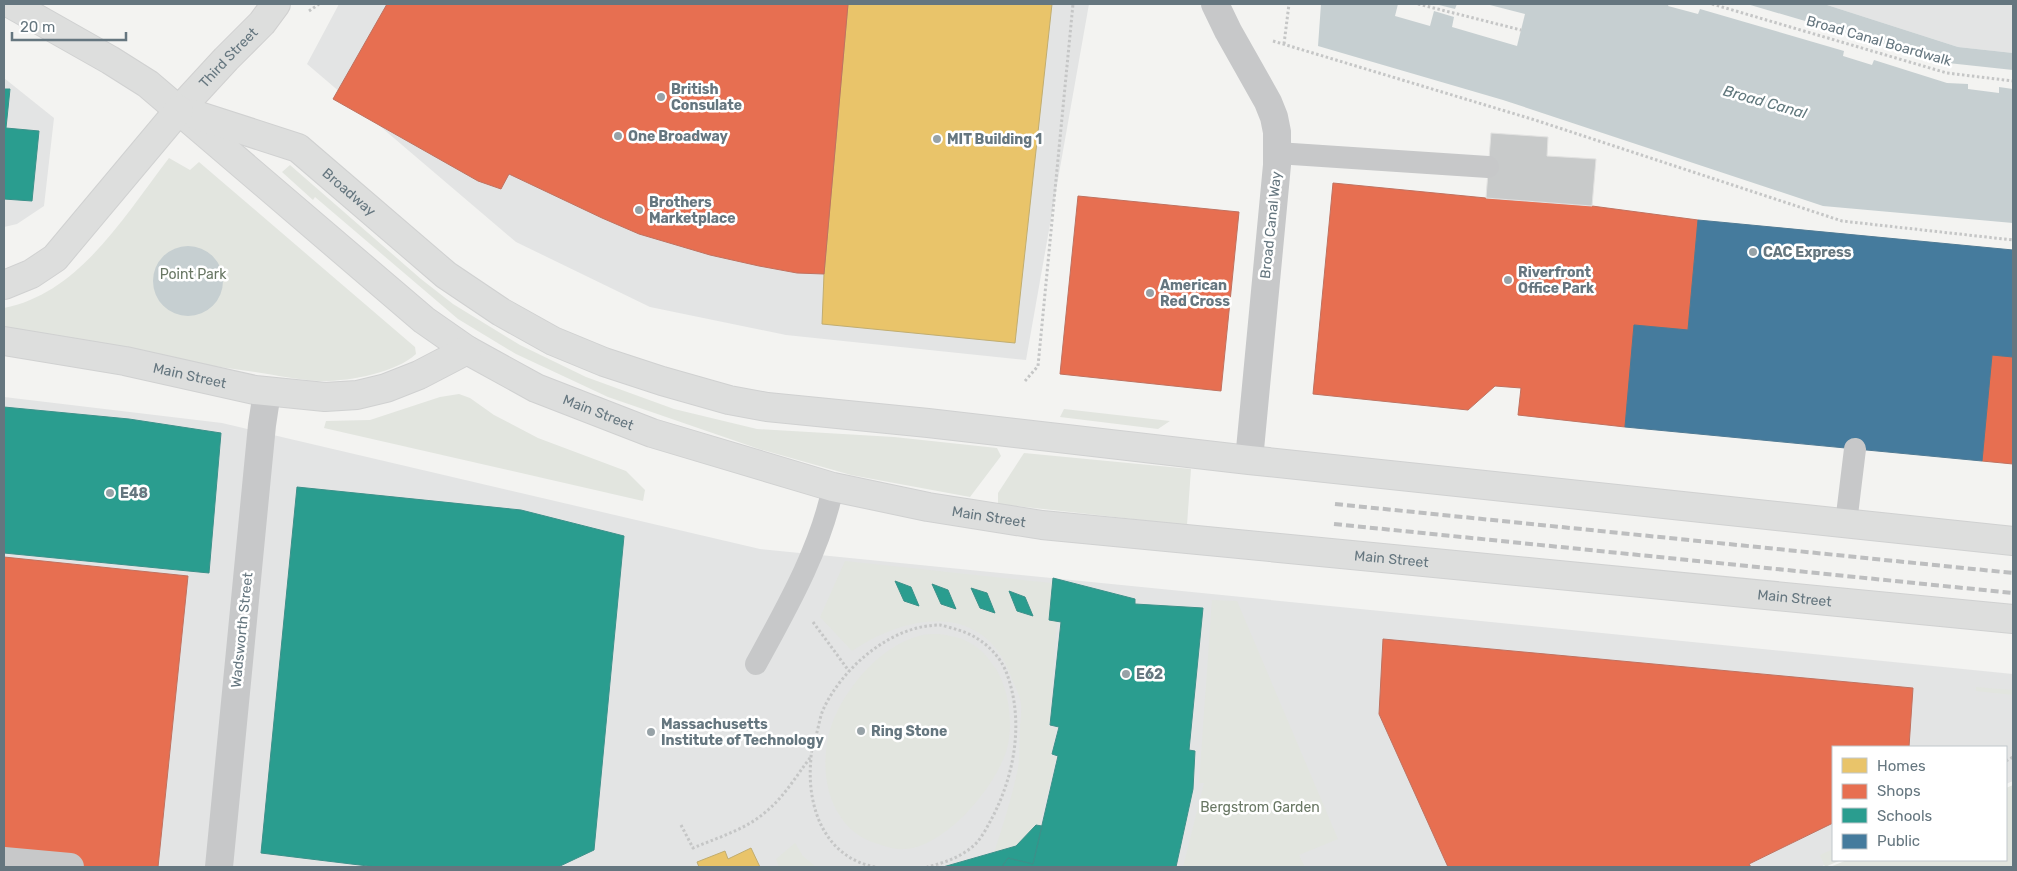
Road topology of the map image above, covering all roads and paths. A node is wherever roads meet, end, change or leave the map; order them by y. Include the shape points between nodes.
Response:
1 (12, 4) edge
2 (276, 4) edge
3 (1073, 4) edge
4 (1215, 4) edge
5 (1289, 4) edge
6 (1418, 4) edge
7 (1712, 4) edge
8 (1521, 30) dead end
9 (2013, 81) edge
10 (179, 110) junction
11 (1277, 153) junction
12 (1488, 167) dead end
13 (2013, 240) edge
14 (4, 285) edge
15 (4, 341) edge
16 (467, 350) junction
17 (1024, 381) dead end
18 (267, 392) junction
19 (1855, 448) dead end
20 (1249, 460) junction
21 (833, 487) junction
22 (1846, 523) junction
23 (2013, 541) edge
24 (811, 618) dead end
25 (2013, 619) edge
26 (756, 664) dead end
27 (849, 671) junction
28 (811, 757) junction
29 (682, 825) dead end
30 (4, 861) edge
31 (70, 867) edge
32 (219, 867) edge
33 (875, 867) edge
34 (927, 867) edge

1 - 10 main road, Broadway via 130,72
2 - 10 main road, Third Street
3 - 17 path via 1038,366
4 - 11 street, Broad Canal Way via 1268,102 1277,132
5 - 13 path via 1284,44 1535,120 1842,221
6 - 8 path
7 - 9 path, Broad Canal Boardwalk via 1947,73
10 - 14 main road via 55,258 31,274
10 - 16 main road, Broadway via 405,304
10 - 20 main road, Broadway via 298,148 428,260 501,312 553,341 676,386 766,407
11 - 12 lane
11 - 20 street, Broad Canal Way
15 - 18 main road, Main Street via 125,361
16 - 18 main road, Main Street via 406,381 357,395 325,397
16 - 21 main road, Main Street via 536,388 578,406 652,433
18 - 32 street, Wadsworth Street
19 - 22 lane
20 - 22 main road
21 - 25 main road, Main Street via 928,507 1042,525
21 - 26 lane via 828,509 796,591
22 - 23 main road
24 - 27 path
27 - 28 path via 823,711
27 - 34 path via 868,652 892,638 916,628 940,625 970,633 994,651 1008,675 1015,708 1015,744 1008,778 996,810 972,847 948,862
28 - 29 path via 779,799 746,825 693,848
28 - 33 path via 814,803 824,833 846,855
30 - 31 street

